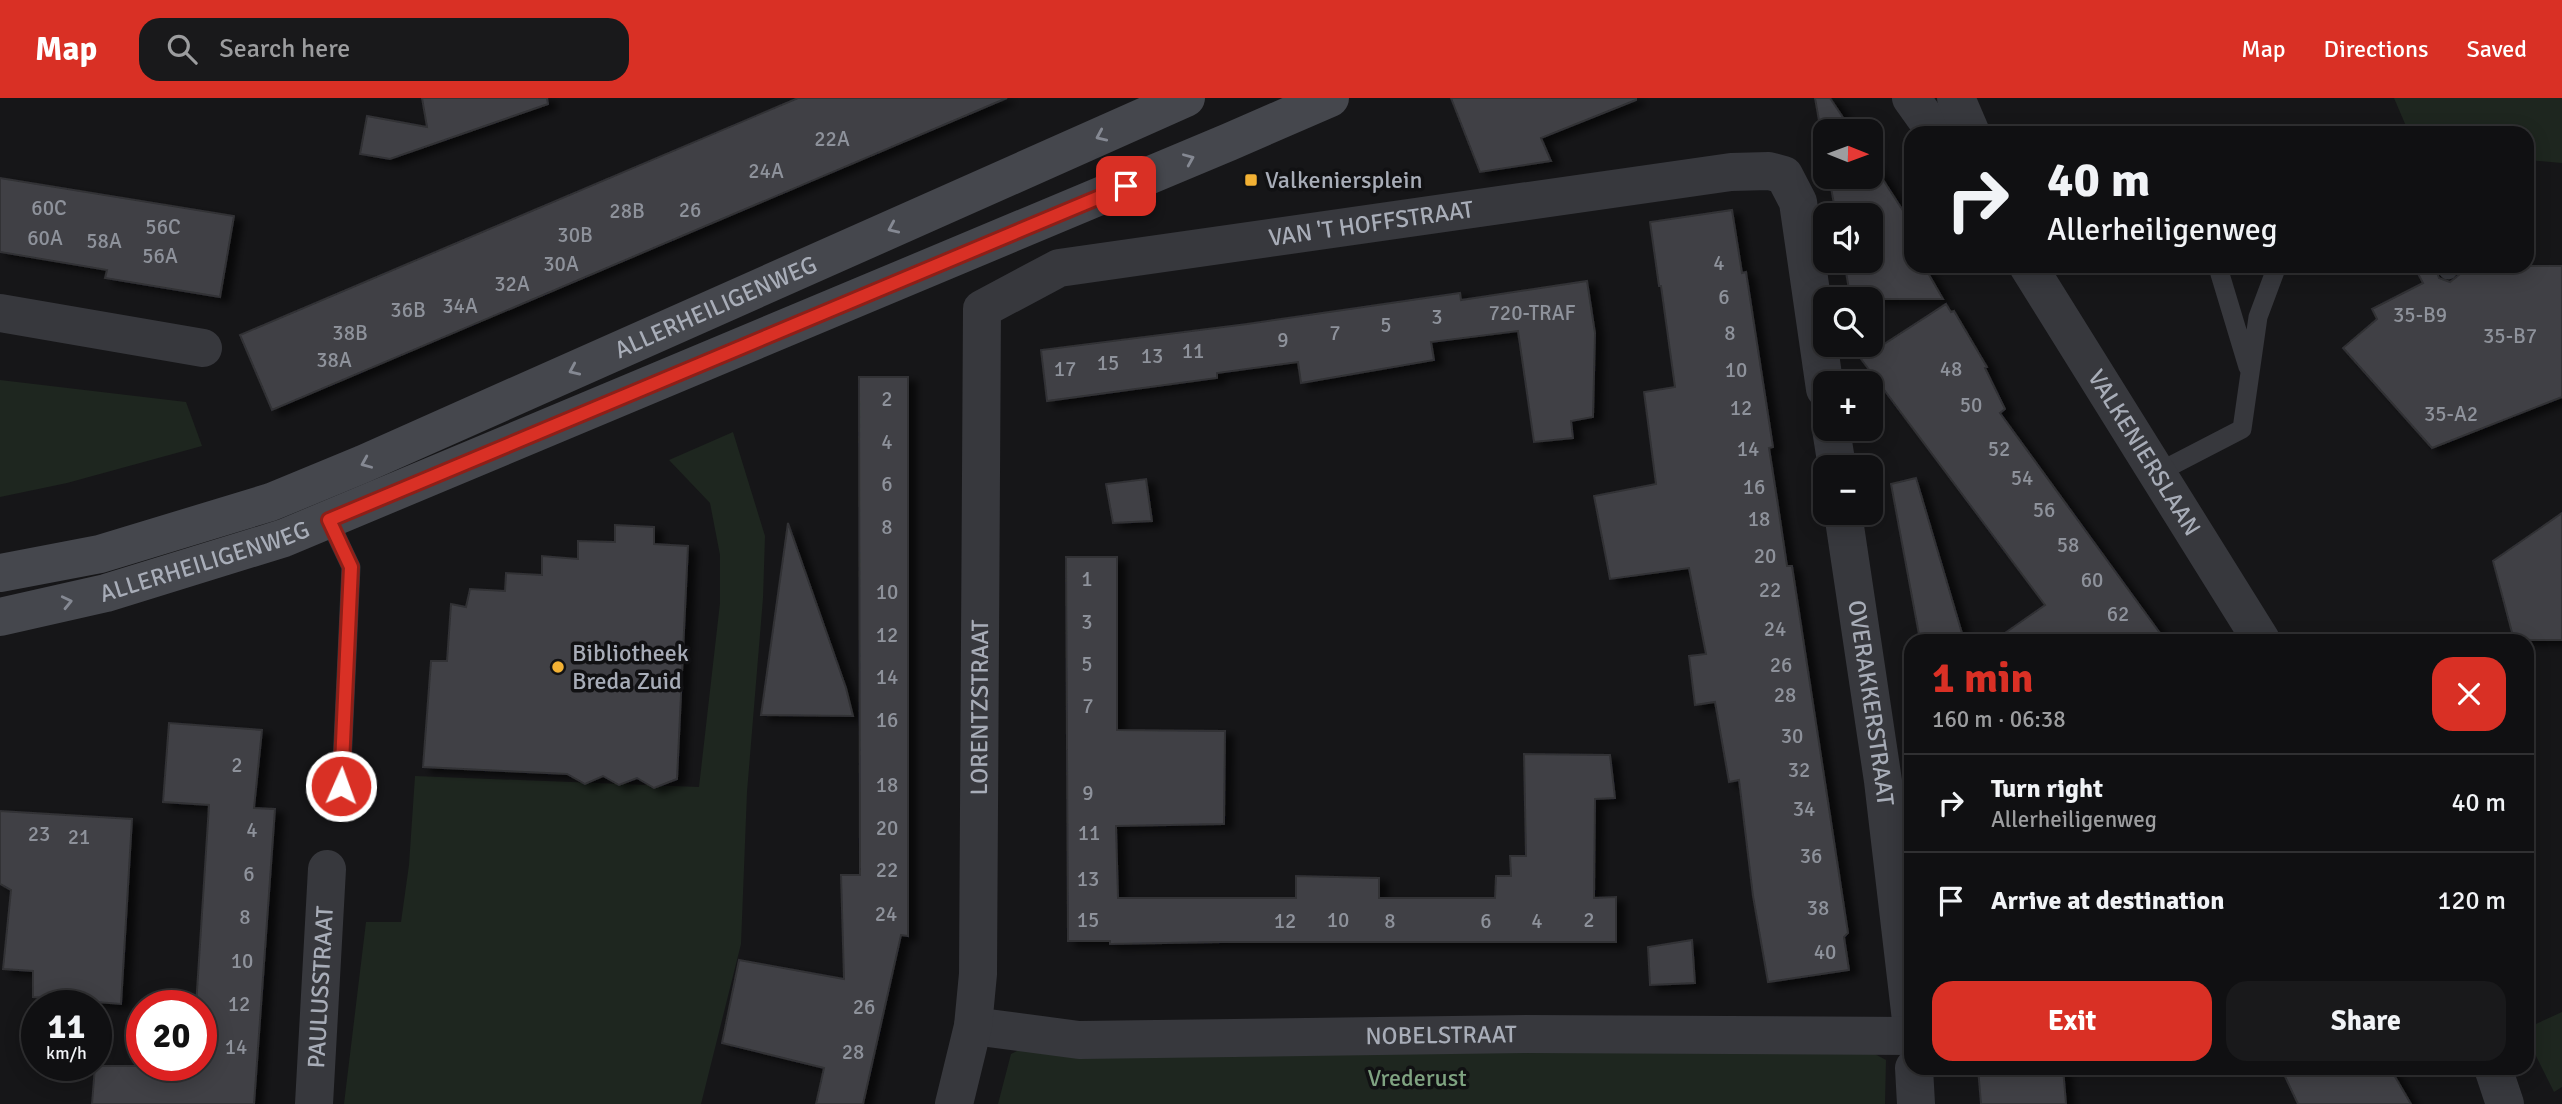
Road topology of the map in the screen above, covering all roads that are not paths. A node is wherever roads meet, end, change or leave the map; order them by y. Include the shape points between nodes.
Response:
1 (1186, 98) edge
2 (1330, 98) edge
3 (1911, 98) edge
4 (1956, 98) edge
5 (1931, 126) edge
6 (1968, 126) edge
7 (2032, 273) edge
8 (2274, 273) edge
9 (2220, 274) dead end
10 (982, 309) joint
11 (0, 313) edge
12 (203, 348) dead end
13 (1822, 371) edge
14 (2249, 372) junction
15 (2157, 473) junction
16 (311, 485) junction
17 (329, 520) junction
18 (1845, 525) edge
19 (0, 573) edge
20 (0, 617) edge
21 (2257, 634) edge
22 (330, 802) dead end
23 (327, 869) dead end
24 (1904, 960) edge
25 (973, 1026) junction
26 (1904, 1036) edge
27 (1914, 1075) edge
28 (2495, 1075) edge
29 (314, 1104) edge
30 (954, 1104) edge
31 (1916, 1104) edge
32 (2505, 1104) edge

1 -> 16 main road, ALLERHEILIGENWEG
17 -> 2 main road, ALLERHEILIGENWEG
3 - 5 street
4 - 6 street
7 - 15 street, VALKENIERSLAAN
8 - 14 lane via 2258,317
9 - 14 lane
10 - 13 street, VAN 'T HOFFSTRAAT via 1059,268 1731,172 1769,171 1784,175 1798,202
10 - 25 street, LORENTZSTRAAT via 978,974
11 - 12 street
14 - 15 lane via 2242,429
15 - 21 street, VALKENIERSLAAN
16 - 17 lane
16 - 19 main road, ALLERHEILIGENWEG via 271,502 100,554
20 -> 17 main road, ALLERHEILIGENWEG via 106,593
17 - 22 lane via 351,567 341,786
18 - 24 street, OVERAKKERSTRAAT
23 - 29 street, PAULUSSTRAAT
25 - 26 street, NOBELSTRAAT via 1079,1040 1526,1034
25 - 30 street, LORENTZSTRAAT
27 - 31 street
28 - 32 street

